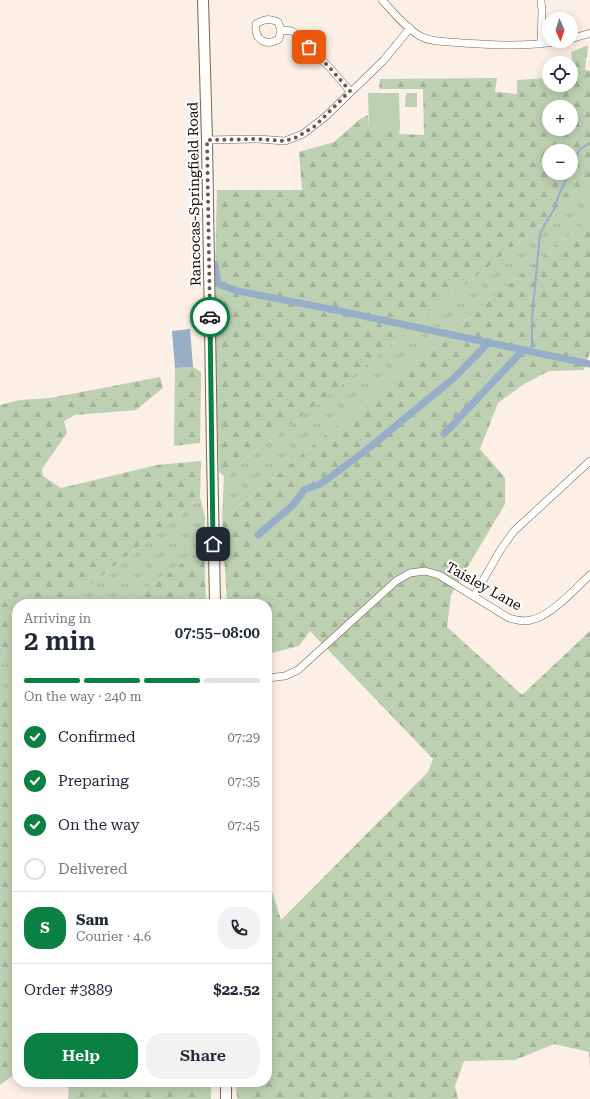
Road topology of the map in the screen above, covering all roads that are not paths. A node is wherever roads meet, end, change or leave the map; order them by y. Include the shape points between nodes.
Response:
1 (203, 0) edge
2 (382, 0) edge
3 (541, 0) edge
4 (542, 12) edge
5 (410, 28) junction
6 (281, 30) dead end
7 (590, 33) edge
8 (578, 37) edge
9 (542, 44) edge
10 (350, 91) junction
11 (207, 140) junction
12 (590, 462) edge
13 (590, 575) edge
14 (474, 596) junction
15 (216, 599) edge
16 (272, 677) edge
17 (226, 1087) edge
18 (226, 1099) edge

1 - 11 main road, Rancocas-Springfield Road
2 - 5 street
3 - 4 street
5 - 9 street via 421,36 445,42
5 - 10 street via 384,60
6 - 10 street via 292,31 300,38
7 - 8 street
10 - 11 street via 315,126 297,137 285,141
11 - 15 main road, Rancocas-Springfield Road
12 - 14 street via 514,532
13 - 14 street, Taisley Lane via 551,611 531,620 519,621 509,618
14 - 16 street, Taisley Lane via 440,575 425,571 410,573 396,581 298,670 285,676
17 - 18 main road

